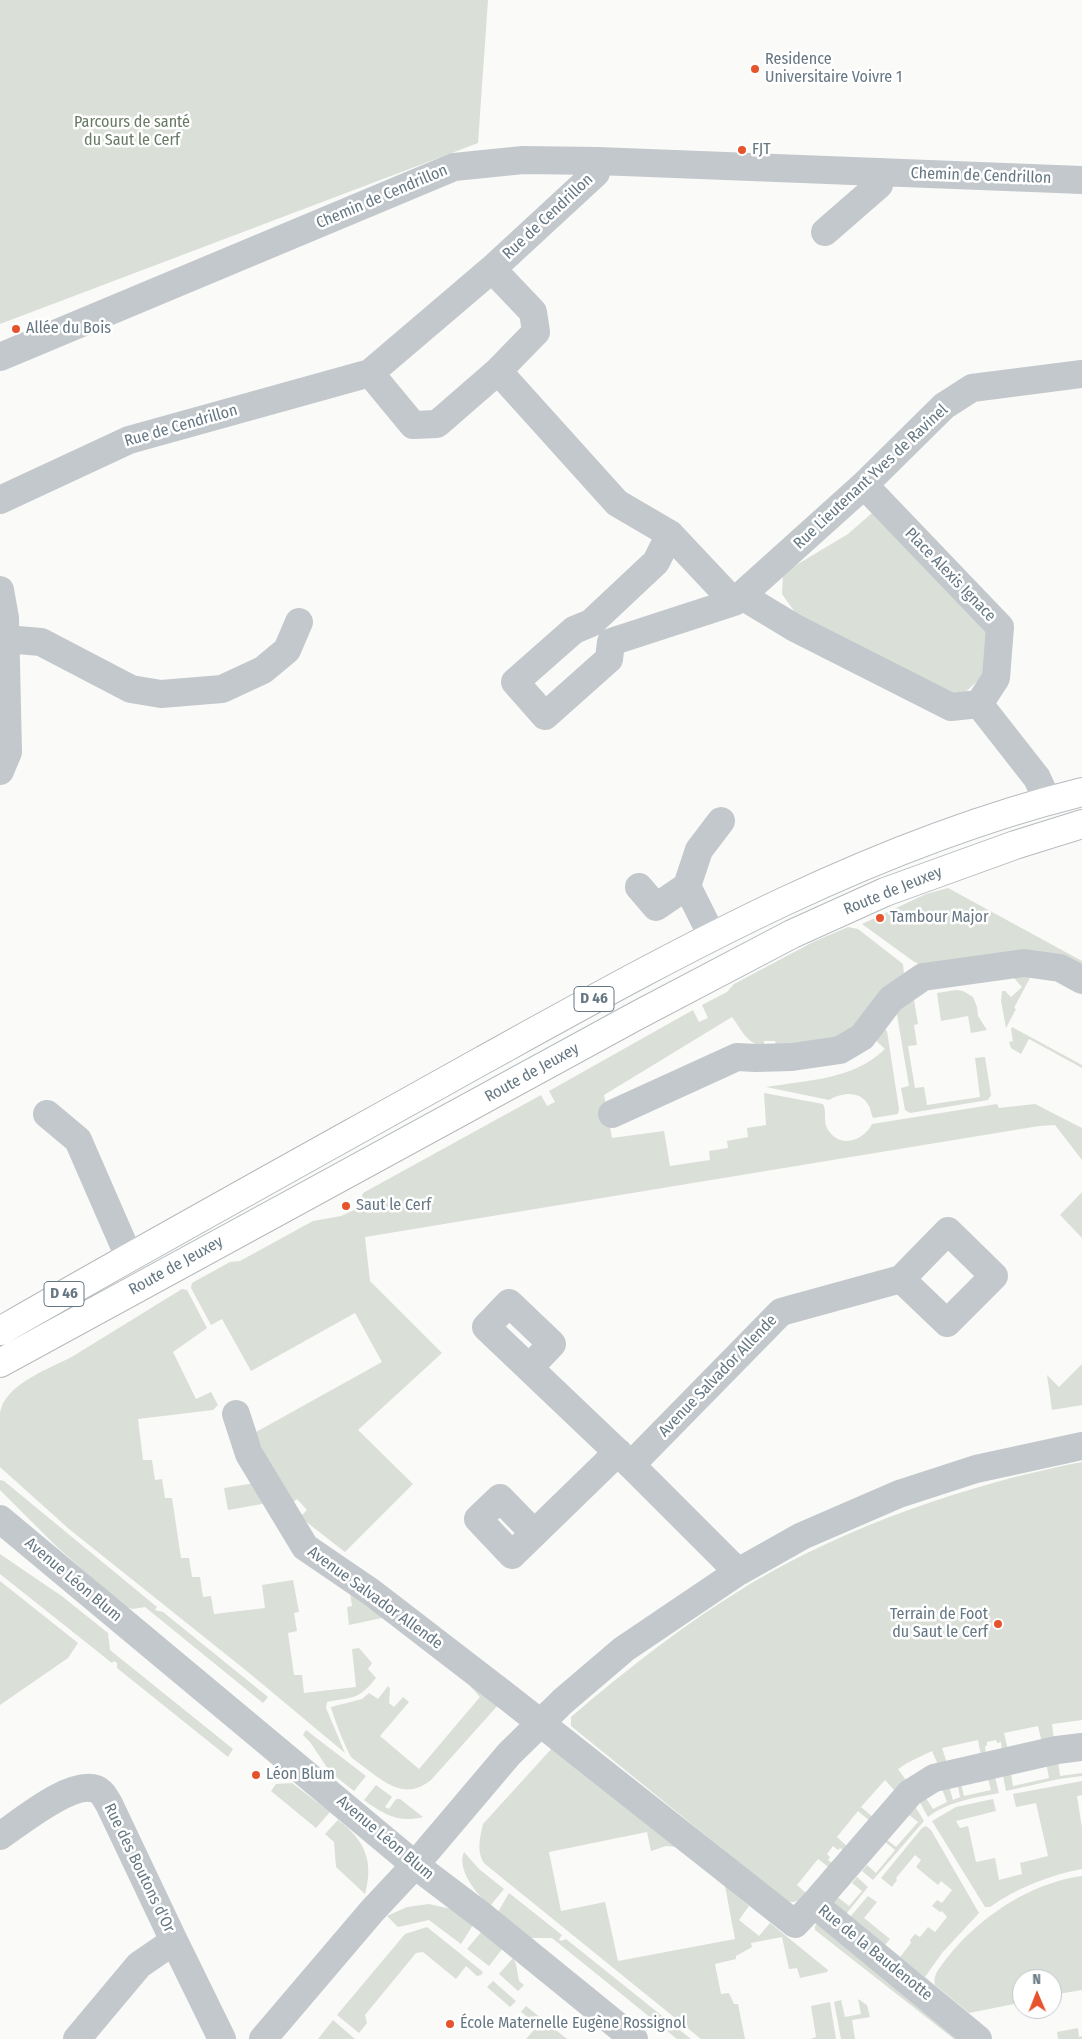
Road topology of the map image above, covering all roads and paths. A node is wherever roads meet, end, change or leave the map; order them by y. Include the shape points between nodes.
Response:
1 (598, 161) junction
2 (880, 172) junction
3 (1082, 180) edge
4 (825, 232) dead end
5 (492, 269) junction
6 (0, 357) edge
7 (498, 371) junction
8 (370, 373) junction
9 (1082, 374) edge
10 (864, 485) junction
11 (0, 500) edge
12 (670, 534) junction
13 (0, 590) edge
14 (738, 599) junction
15 (300, 622) dead end
16 (591, 623) junction
17 (6, 639) junction
18 (611, 642) junction
19 (979, 704) junction
20 (0, 772) edge
21 (1082, 792) edge
22 (1047, 800) junction
23 (721, 822) dead end
24 (1082, 824) edge
25 (687, 886) junction
26 (639, 887) dead end
27 (712, 936) junction
28 (1082, 980) edge
29 (48, 1114) dead end
30 (612, 1114) dead end
31 (129, 1258) junction
32 (901, 1279) dead end
33 (0, 1331) edge
34 (0, 1363) edge
35 (530, 1367) dead end
36 (236, 1414) dead end
37 (1082, 1446) edge
38 (624, 1458) junction
39 (1, 1522) edge
40 (534, 1533) dead end
41 (738, 1572) junction
42 (539, 1723) junction
43 (1082, 1747) edge
44 (0, 1836) edge
45 (416, 1865) junction
46 (814, 1904) junction
47 (174, 1941) junction
48 (77, 2039) edge
49 (222, 2039) edge
50 (263, 2039) edge
51 (634, 2039) edge
52 (978, 2039) edge

1 - 2 street, Chemin de Cendrillon
1 - 5 street, Rue de Cendrillon via 596,173
1 - 6 street, Chemin de Cendrillon via 523,160 454,167
2 - 3 street, Chemin de Cendrillon
2 - 4 street via 879,185
5 - 7 street, Rue de Cendrillon via 533,312 536,332
5 - 8 street, Rue de Cendrillon
7 - 8 street, Rue de Cendrillon via 437,424 413,425
7 - 12 street via 617,503
8 - 11 street, Rue de Cendrillon via 129,440
9 - 10 street, Rue Lieutenant Yves de Ravinel via 972,388 944,406
10 - 14 street, Rue Lieutenant Yves de Ravinel
10 - 19 street, Place Alexis Ignace via 1000,627 996,678
12 - 14 street
12 - 16 street via 656,562
13 - 17 street
14 - 18 street, Rue Lieutenant Yves de Ravinel
14 - 19 street via 950,707
15 - 17 street via 287,650 263,670 222,689 161,694 131,689 42,642
16 - 18 street
16 - 18 street via 574,630 515,682 545,716 609,659
17 - 20 street via 8,752
19 - 22 street via 1037,778
21 - 22 main road, Route de Jeuxey / D 46
22 - 27 main road, Route de Jeuxey / D 46 via 845,872
23 - 25 street via 699,850
24 - 34 main road, Route de Jeuxey via 885,892 792,934
25 - 26 street via 656,907
25 - 27 street
27 - 31 main road, Route de Jeuxey / D 46
28 - 30 street via 1060,968 1024,963 923,977 891,1000 862,1036 840,1050 792,1057 737,1057
29 - 31 street, Route de Jeuxey via 78,1140
31 - 33 main road, Route de Jeuxey / D 46
32 - 38 street, Avenue Salvador Allende via 781,1312
35 - 38 street
36 - 42 street, Avenue Salvador Allende via 249,1454 304,1546 371,1592
37 - 41 street via 976,1469 899,1494 802,1536
38 - 40 street, Avenue Salvador Allende
38 - 41 street
39 - 45 street, Avenue Léon Blum
41 - 42 street via 624,1649
42 - 45 street
42 - 46 street, Avenue Salvador Allende via 795,1924
43 - 46 street, Rue de la Baudenotte via 934,1778 910,1793
44 - 47 street, Rue des Boutons d'Or via 61,1796 89,1787 99,1790 109,1804
45 - 50 street via 372,1911
45 - 51 street, Avenue Léon Blum
46 - 52 street, Rue de la Baudenotte
47 - 48 street, Rue des Boutons d'Or via 139,1965
47 - 49 street, Rue des Boutons d'Or

